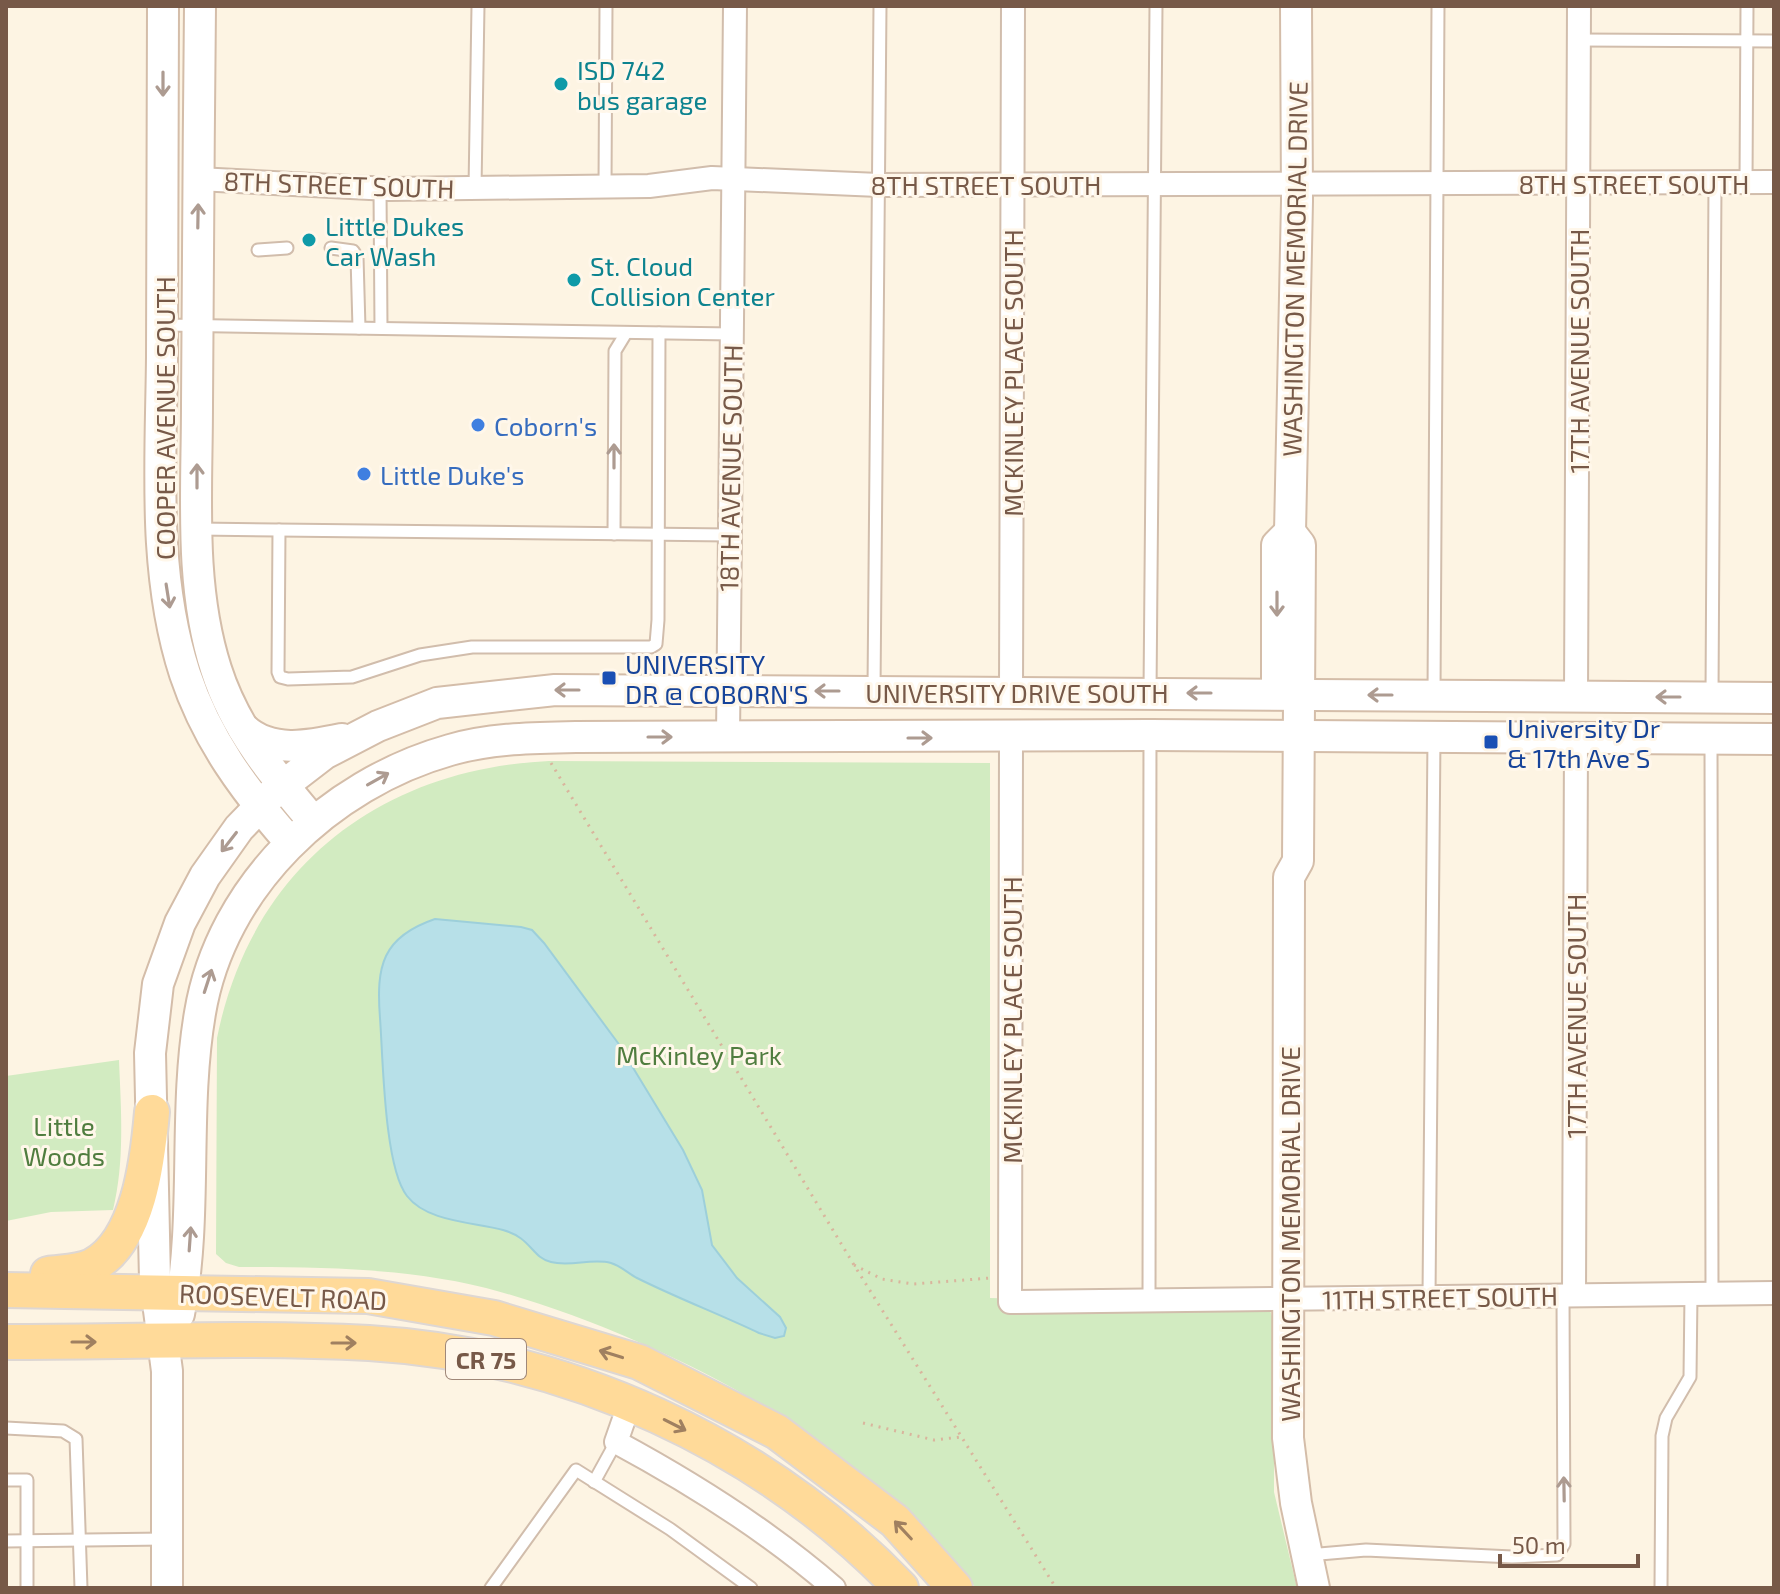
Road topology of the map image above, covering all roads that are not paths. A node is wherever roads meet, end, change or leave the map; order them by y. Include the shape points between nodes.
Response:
1 (163, 6) edge
2 (200, 6) edge
3 (478, 6) edge
4 (606, 6) edge
5 (735, 6) edge
6 (880, 6) edge
7 (1013, 6) edge
8 (1156, 6) edge
9 (1296, 6) edge
10 (1438, 6) edge
11 (1579, 6) edge
12 (1747, 6) edge
13 (1579, 40) junction
14 (1774, 41) edge
15 (1747, 42) junction
16 (198, 179) junction
17 (734, 179) junction
18 (1774, 182) edge
19 (1438, 183) junction
20 (1578, 183) junction
21 (1715, 183) junction
22 (1746, 183) junction
23 (1012, 184) junction
24 (1155, 184) junction
25 (1297, 184) junction
26 (879, 185) junction
27 (605, 186) junction
28 (475, 188) junction
29 (380, 189) junction
30 (287, 248) dead end
31 (331, 248) dead end
32 (258, 250) dead end
33 (162, 325) junction
34 (197, 326) junction
35 (359, 328) junction
36 (381, 328) junction
37 (626, 333) junction
38 (659, 333) junction
39 (732, 334) junction
40 (197, 529) junction
41 (279, 530) junction
42 (614, 534) junction
43 (658, 534) junction
44 (729, 535) junction
45 (727, 690) junction
46 (874, 691) junction
47 (1011, 692) junction
48 (1150, 693) junction
49 (1288, 694) junction
50 (1434, 695) junction
51 (1576, 696) junction
52 (1712, 697) junction
53 (1774, 698) edge
54 (241, 726) junction
55 (359, 735) junction
56 (1150, 735) junction
57 (1286, 736) junction
58 (1434, 737) junction
59 (1576, 737) junction
60 (728, 738) junction
61 (1011, 738) junction
62 (1711, 738) junction
63 (1774, 739) edge
64 (283, 785) junction
65 (259, 808) junction
66 (313, 821) junction
67 (290, 842) junction
68 (152, 1112) junction
69 (6, 1281) edge
70 (6, 1290) edge
71 (170, 1291) junction
72 (1774, 1293) edge
73 (1702, 1294) junction
74 (1568, 1295) junction
75 (1429, 1297) junction
76 (1289, 1298) junction
77 (1149, 1300) junction
78 (1010, 1302) joint
79 (6, 1342) edge
80 (167, 1352) junction
81 (630, 1402) junction
82 (6, 1428) edge
83 (616, 1442) junction
84 (6, 1480) edge
85 (594, 1482) junction
86 (167, 1539) junction
87 (6, 1541) edge
88 (77, 1541) junction
89 (27, 1542) junction
90 (1307, 1555) junction
91 (27, 1588) edge
92 (81, 1588) edge
93 (167, 1588) edge
94 (491, 1588) edge
95 (751, 1588) edge
96 (834, 1588) edge
97 (901, 1588) edge
98 (955, 1588) edge
99 (1314, 1588) edge
100 (1661, 1588) edge

1 -> 33 main road, COOPER AVENUE SOUTH
2 - 16 main road
3 - 28 lane
4 - 27 lane
5 - 17 street, 18TH AVENUE SOUTH
6 - 26 lane
7 - 23 street, MCKINLEY PLACE SOUTH
8 - 24 lane
9 - 25 main road, WASHINGTON MEMORIAL DRIVE
10 - 19 lane
11 - 13 street, 17TH AVENUE SOUTH
12 - 15 lane
13 - 15 lane
13 - 20 street, 17TH AVENUE SOUTH
14 - 15 lane
15 - 22 lane
16 - 29 street, 8TH STREET SOUTH
34 -> 16 main road
17 - 26 street, 8TH STREET SOUTH
17 - 27 street, 8TH STREET SOUTH
17 - 39 street, 18TH AVENUE SOUTH
18 - 22 street, 8TH STREET SOUTH
19 - 20 street, 8TH STREET SOUTH
19 - 25 street, 8TH STREET SOUTH
19 - 50 lane
20 - 21 street, 8TH STREET SOUTH
20 - 51 street, 17TH AVENUE SOUTH
21 - 22 street, 8TH STREET SOUTH
21 - 52 lane
23 - 24 street, 8TH STREET SOUTH
23 - 26 street, 8TH STREET SOUTH
23 - 47 street, MCKINLEY PLACE SOUTH
24 - 25 street, 8TH STREET SOUTH
24 - 48 lane
25 - 49 main road, WASHINGTON MEMORIAL DRIVE via 1290,532 1300,545
26 - 46 lane
27 - 28 street, 8TH STREET SOUTH
28 - 29 street, 8TH STREET SOUTH
29 - 36 lane
30 - 32 lane
31 - 35 lane via 353,251 357,257
33 - 34 lane
33 -> 65 main road, COOPER AVENUE SOUTH via 162,543 175,637 198,709
34 - 35 lane
40 -> 34 main road
35 - 36 lane
36 - 37 lane
37 - 38 lane
42 -> 37 lane via 615,351
38 - 39 lane
38 - 43 lane
39 - 44 street, 18TH AVENUE SOUTH
40 - 41 lane
40 - 54 main road via 207,636
41 - 42 lane
41 - 43 lane via 278,672 280,677 302,680 352,677 420,655 464,648 651,647 658,636
42 - 43 lane
43 - 44 lane
44 - 45 street, 18TH AVENUE SOUTH
46 -> 45 main road, UNIVERSITY DRIVE SOUTH
45 -> 55 main road, UNIVERSITY DRIVE SOUTH via 555,690 465,697 410,712
45 - 60 street, 18TH AVENUE SOUTH
46 - 47 main road, UNIVERSITY DRIVE SOUTH
47 - 48 main road, UNIVERSITY DRIVE SOUTH
49 -> 48 main road, UNIVERSITY DRIVE SOUTH
50 -> 49 main road, UNIVERSITY DRIVE SOUTH
49 - 57 main road, WASHINGTON MEMORIAL DRIVE
50 - 51 main road, UNIVERSITY DRIVE SOUTH
52 -> 51 main road, UNIVERSITY DRIVE SOUTH
52 - 53 main road, UNIVERSITY DRIVE SOUTH
54 - 55 main road via 258,740 279,745
54 - 64 main road
55 - 64 main road, UNIVERSITY DRIVE SOUTH
56 - 57 main road, UNIVERSITY DRIVE SOUTH
56 - 61 main road, UNIVERSITY DRIVE SOUTH
56 - 77 lane
57 - 58 main road, UNIVERSITY DRIVE SOUTH
57 - 76 main road, WASHINGTON MEMORIAL DRIVE via 1298,861 1289,877
58 - 59 main road, UNIVERSITY DRIVE SOUTH
58 - 75 lane
59 - 62 main road, UNIVERSITY DRIVE SOUTH
59 - 74 street, 17TH AVENUE SOUTH
60 -> 61 main road, UNIVERSITY DRIVE SOUTH
66 -> 60 main road, UNIVERSITY DRIVE SOUTH via 393,771 476,743 564,737
61 - 78 street, MCKINLEY PLACE SOUTH
62 - 63 main road, UNIVERSITY DRIVE SOUTH
62 - 73 lane
64 - 65 main road
64 - 66 main road
65 - 67 main road, COOPER AVENUE SOUTH
65 -> 68 main road via 205,876 172,943 153,1009
66 - 67 main road
71 -> 67 main road via 191,1235 197,1038 205,990 232,924
68 - 69 main road via 138,1197 104,1258 89,1268
68 - 71 main road
70 - 71 main road, ROOSEVELT ROAD / CR 75
71 - 80 main road
98 -> 71 main road, ROOSEVELT ROAD / CR 75 via 895,1521 777,1432 639,1362 494,1318 368,1296
72 - 73 street, 11TH STREET SOUTH
73 - 74 street, 11TH STREET SOUTH
73 - 100 lane via 1690,1377 1666,1418 1662,1436
74 - 75 street, 11TH STREET SOUTH
90 -> 74 lane via 1366,1550 1557,1555 1562,1550
75 - 76 street, 11TH STREET SOUTH
76 - 77 street, 11TH STREET SOUTH
76 - 90 main road, WASHINGTON MEMORIAL DRIVE via 1288,1438
77 - 78 street, 11TH STREET SOUTH
79 -> 80 main road, ROOSEVELT ROAD / CR 75
80 -> 81 main road, ROOSEVELT ROAD / CR 75 via 370,1343 485,1359
80 - 86 main road
81 - 83 street
81 -> 97 main road, ROOSEVELT ROAD / CR 75 via 752,1464 862,1547
82 - 88 lane via 63,1431 76,1439
83 - 85 lane
83 - 96 street via 687,1480 785,1545
84 - 89 lane via 27,1480
85 - 94 lane via 576,1470
85 - 95 lane
86 - 88 lane
86 - 93 main road
87 - 89 lane
88 - 89 lane
88 - 92 lane
89 - 91 lane
90 - 99 main road, WASHINGTON MEMORIAL DRIVE

